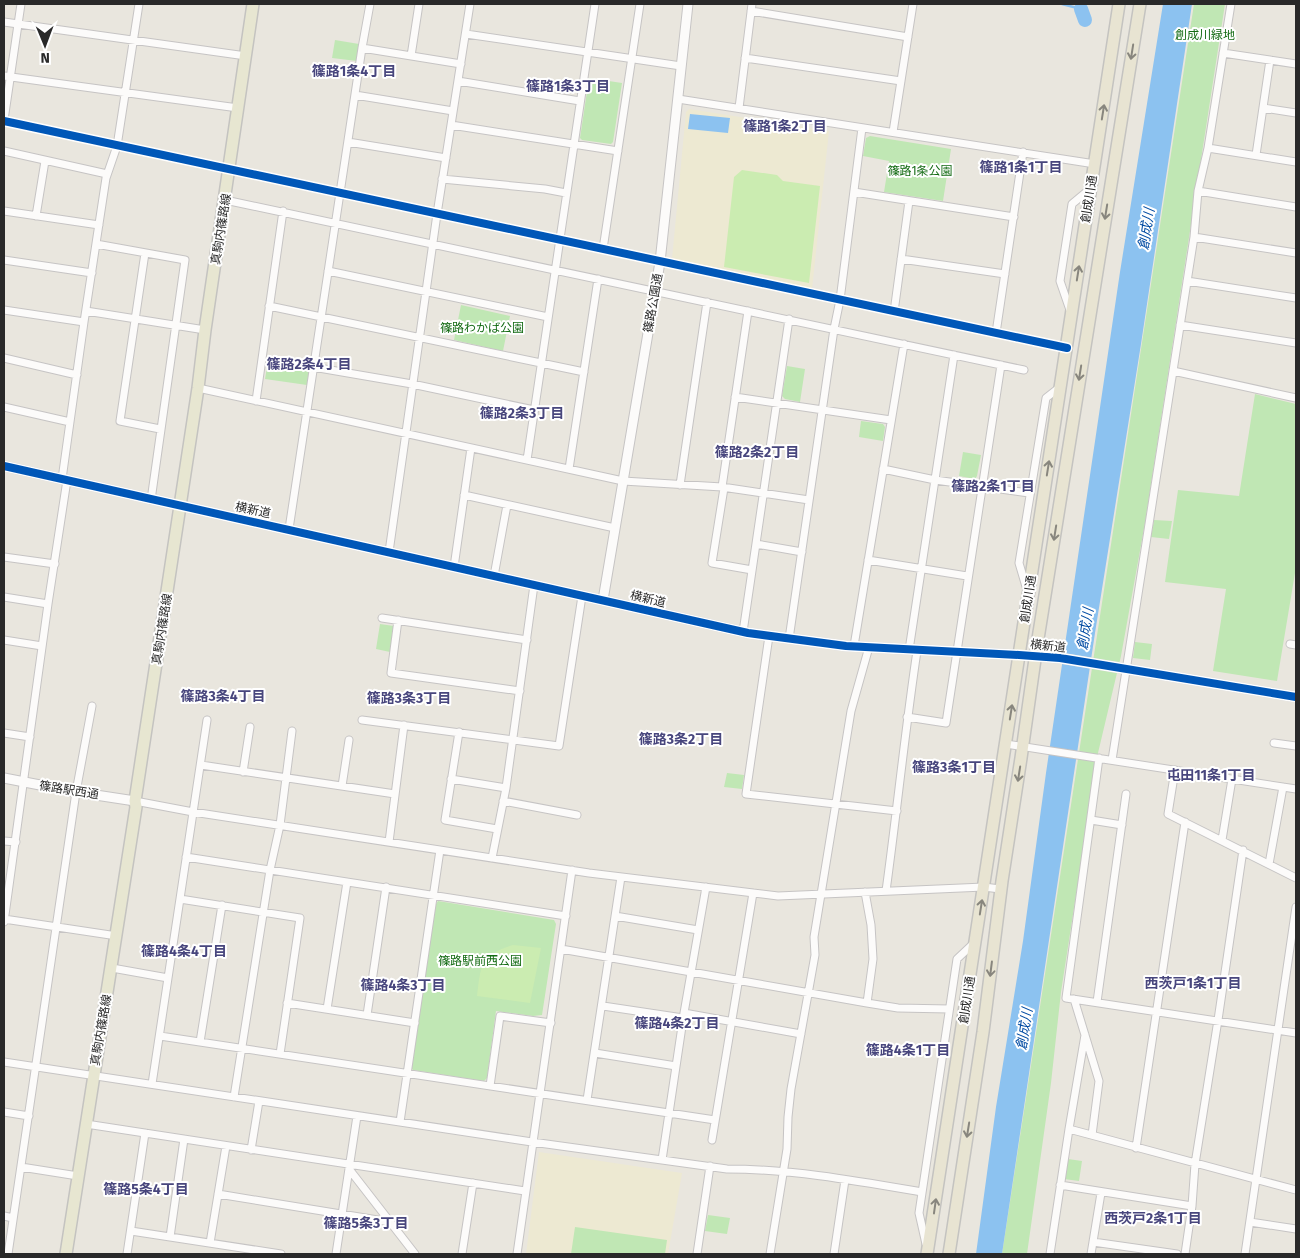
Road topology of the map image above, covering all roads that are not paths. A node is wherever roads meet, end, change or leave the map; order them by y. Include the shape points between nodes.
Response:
1 (21, 4) edge
2 (138, 4) edge
3 (253, 4) edge
4 (370, 4) edge
5 (419, 4) edge
6 (470, 4) edge
7 (595, 4) edge
8 (640, 4) edge
9 (688, 4) edge
10 (913, 4) edge
11 (1119, 4) edge
12 (1140, 4) edge
13 (1231, 4) edge
14 (751, 7) edge
15 (4, 22) edge
16 (18, 24) junction
17 (466, 34) junction
18 (908, 37) junction
19 (133, 41) junction
20 (362, 48) junction
21 (587, 53) junction
22 (1223, 53) junction
23 (246, 56) junction
24 (411, 56) junction
25 (745, 58) junction
26 (631, 60) junction
27 (1270, 60) junction
28 (461, 64) junction
29 (1296, 64) edge
30 (681, 66) junction
31 (7, 76) edge
32 (458, 81) junction
33 (901, 81) junction
34 (125, 93) junction
35 (355, 95) junction
36 (678, 99) junction
37 (580, 101) junction
38 (238, 108) junction
39 (739, 108) junction
40 (1263, 108) junction
41 (453, 110) junction
42 (1296, 113) edge
43 (4, 121) edge
44 (451, 125) junction
45 (862, 128) junction
46 (893, 132) junction
47 (348, 142) junction
48 (574, 144) junction
49 (116, 146) junction
50 (1208, 148) junction
51 (4, 151) edge
52 (618, 151) junction
53 (1023, 152) junction
54 (1256, 156) junction
55 (446, 158) junction
56 (45, 161) junction
57 (1296, 162) edge
58 (1095, 164) junction
59 (230, 170) junction
60 (107, 174) junction
61 (442, 179) junction
62 (1091, 187) junction
63 (1198, 191) junction
64 (854, 192) junction
65 (566, 193) junction
66 (340, 194) junction
67 (225, 200) junction
68 (909, 201) junction
69 (1296, 207) edge
70 (4, 211) edge
71 (283, 212) junction
72 (437, 214) junction
73 (36, 216) junction
74 (1014, 217) junction
75 (336, 223) junction
76 (99, 225) junction
77 (1194, 237) junction
78 (559, 240) junction
79 (96, 244) junction
80 (432, 244) junction
81 (603, 249) junction
82 (1296, 252) edge
83 (145, 253) junction
84 (901, 259) junction
85 (4, 260) edge
86 (660, 262) junction
87 (555, 270) junction
88 (328, 271) junction
89 (92, 273) junction
90 (1005, 274) junction
91 (598, 279) junction
92 (1187, 281) junction
93 (654, 290) junction
94 (426, 292) junction
95 (1296, 298) edge
96 (840, 300) junction
97 (707, 302) junction
98 (270, 306) junction
99 (4, 310) edge
100 (86, 311) junction
101 (748, 311) junction
102 (894, 312) junction
103 (1072, 315) junction
104 (321, 317) junction
105 (548, 317) junction
106 (135, 320) junction
107 (789, 320) junction
108 (84, 322) junction
109 (175, 325) junction
110 (1180, 325) junction
111 (834, 329) junction
112 (205, 330) junction
113 (996, 333) junction
114 (419, 338) junction
115 (1296, 343) edge
116 (904, 344) junction
117 (1066, 348) junction
118 (954, 355) junction
119 (4, 358) edge
120 (542, 364) junction
121 (1001, 365) junction
122 (313, 367) junction
123 (1024, 370) dead end
124 (584, 372) junction
125 (1173, 372) junction
126 (77, 375) junction
127 (412, 384) junction
128 (1061, 387) junction
129 (198, 388) junction
130 (735, 397) junction
131 (1296, 398) edge
132 (256, 401) junction
133 (777, 403) junction
134 (4, 407) edge
135 (534, 410) junction
136 (822, 410) junction
137 (307, 412) junction
138 (891, 420) junction
139 (70, 422) junction
140 (160, 429) junction
141 (405, 434) junction
142 (471, 448) junction
143 (527, 460) junction
144 (4, 466) edge
145 (570, 469) junction
146 (883, 469) junction
147 (65, 480) junction
148 (935, 480) junction
149 (623, 481) junction
150 (680, 485) junction
151 (723, 487) junction
152 (982, 487) junction
153 (1029, 493) junction
154 (764, 494) junction
155 (464, 495) junction
156 (151, 500) junction
157 (809, 500) junction
158 (507, 505) junction
159 (180, 506) junction
160 (615, 528) junction
161 (289, 529) junction
162 (756, 544) junction
163 (389, 552) junction
164 (802, 552) junction
165 (4, 557) edge
166 (868, 560) junction
167 (55, 564) junction
168 (454, 567) junction
169 (921, 568) junction
170 (752, 570) junction
171 (494, 576) junction
172 (967, 576) junction
173 (534, 585) junction
174 (582, 596) junction
175 (1029, 596) junction
176 (4, 597) edge
177 (603, 600) junction
178 (48, 604) junction
179 (382, 618) dead end
180 (398, 620) junction
181 (743, 632) junction
182 (769, 636) junction
183 (789, 639) junction
184 (4, 640) edge
185 (527, 640) junction
186 (42, 646) junction
187 (854, 646) junction
188 (869, 647) junction
189 (913, 650) junction
190 (958, 653) junction
191 (1020, 655) junction
192 (1035, 656) junction
193 (1126, 669) junction
194 (520, 691) junction
195 (1296, 697) edge
196 (92, 706) dead end
197 (907, 717) junction
198 (207, 720) dead end
199 (362, 720) dead end
200 (404, 725) junction
201 (250, 727) dead end
202 (292, 731) dead end
203 (4, 732) edge
204 (459, 732) junction
205 (30, 737) junction
206 (513, 739) junction
207 (349, 740) dead end
208 (1274, 743) dead end
209 (1006, 744) junction
210 (1022, 746) junction
211 (1296, 746) edge
212 (1099, 758) junction
213 (1112, 760) junction
214 (201, 765) junction
215 (1175, 770) junction
216 (243, 772) junction
217 (4, 778) edge
218 (286, 778) junction
219 (1232, 778) junction
220 (451, 779) junction
221 (23, 782) junction
222 (342, 786) junction
223 (1283, 787) junction
224 (506, 788) junction
225 (1296, 789) edge
226 (76, 792) junction
227 (396, 794) junction
228 (1126, 794) dead end
229 (135, 801) junction
230 (503, 801) junction
231 (836, 804) junction
232 (897, 811) junction
233 (193, 812) junction
234 (577, 815) dead end
235 (1091, 820) junction
236 (1185, 822) junction
237 (1122, 824) junction
238 (280, 825) junction
239 (498, 830) junction
240 (1222, 840) junction
241 (4, 841) edge
242 (16, 842) junction
243 (389, 842) junction
244 (440, 850) junction
245 (1243, 850) junction
246 (186, 857) junction
247 (492, 858) junction
248 (1269, 864) junction
249 (270, 870) junction
250 (572, 870) junction
251 (621, 877) junction
252 (1296, 878) edge
253 (347, 882) junction
254 (6, 886) edge
255 (386, 887) junction
256 (706, 887) junction
257 (984, 887) junction
258 (1000, 889) junction
259 (886, 891) junction
260 (865, 892) junction
261 (752, 893) junction
262 (821, 894) junction
263 (434, 895) junction
264 (180, 899) junction
265 (222, 905) junction
266 (1296, 907) edge
267 (263, 911) junction
268 (566, 916) junction
269 (616, 916) junction
270 (4, 921) edge
271 (57, 927) junction
272 (698, 930) junction
273 (117, 936) junction
274 (976, 941) junction
275 (561, 949) junction
276 (609, 958) junction
277 (112, 968) junction
278 (691, 972) junction
279 (168, 978) junction
280 (738, 980) junction
281 (808, 993) junction
282 (1074, 999) junction
283 (1097, 1002) junction
284 (288, 1003) junction
285 (867, 1003) junction
286 (602, 1006) junction
287 (327, 1009) junction
288 (949, 1009) junction
289 (1158, 1011) junction
290 (367, 1015) junction
291 (684, 1016) junction
292 (1218, 1020) junction
293 (732, 1022) junction
294 (415, 1023) junction
295 (551, 1023) junction
296 (962, 1028) junction
297 (1278, 1030) junction
298 (984, 1032) junction
299 (1296, 1033) edge
300 (801, 1034) junction
301 (1085, 1035) junction
302 (160, 1036) junction
303 (200, 1042) junction
304 (242, 1048) junction
305 (595, 1053) junction
306 (280, 1054) junction
307 (4, 1062) edge
308 (36, 1066) junction
309 (676, 1066) junction
310 (407, 1073) junction
311 (94, 1076) junction
312 (152, 1084) junction
313 (490, 1086) junction
314 (539, 1093) junction
315 (234, 1097) junction
316 (259, 1100) junction
317 (587, 1100) junction
318 (4, 1112) edge
319 (669, 1113) junction
320 (29, 1116) junction
321 (357, 1116) junction
322 (716, 1120) junction
323 (400, 1122) junction
324 (86, 1124) junction
325 (1069, 1129) junction
326 (145, 1133) junction
327 (1092, 1135) junction
328 (184, 1139) junction
329 (712, 1140) dead end
330 (532, 1142) junction
331 (226, 1146) junction
332 (1136, 1148) junction
333 (251, 1150) junction
334 (662, 1160) junction
335 (1195, 1164) junction
336 (710, 1166) junction
337 (21, 1167) junction
338 (350, 1167) junction
339 (783, 1173) junction
340 (78, 1176) junction
341 (845, 1180) junction
342 (1256, 1180) junction
343 (473, 1183) junction
344 (1060, 1185) junction
345 (1296, 1190) edge
346 (525, 1191) junction
347 (922, 1192) junction
348 (1101, 1193) junction
349 (218, 1194) junction
350 (1192, 1206) junction
351 (342, 1215) junction
352 (4, 1216) edge
353 (13, 1218) junction
354 (390, 1222) junction
355 (1250, 1222) junction
356 (1296, 1229) edge
357 (131, 1231) junction
358 (170, 1237) junction
359 (1093, 1242) junction
360 (210, 1243) junction
361 (257, 1252) edge
362 (928, 1253) edge
363 (8, 1254) edge
364 (66, 1254) edge
365 (127, 1254) edge
366 (281, 1254) edge
367 (336, 1254) edge
368 (415, 1254) edge
369 (462, 1254) edge
370 (517, 1254) edge
371 (697, 1254) edge
372 (770, 1254) edge
373 (834, 1254) edge
374 (949, 1254) edge
375 (1050, 1254) edge
376 (1091, 1254) edge
377 (1177, 1254) edge
378 (1185, 1254) edge
379 (1245, 1254) edge

1 - 16 street
2 - 19 street
3 - 23 main road, 真駒内篠路線
4 - 20 street
5 - 24 street
6 - 17 street
7 - 21 street
8 - 26 street
9 - 30 street, 篠路公園通
10 - 18 street
58 -> 11 highway, 創成川通
12 -> 192 highway, 創成川通
13 - 22 street
14 - 18 street
14 - 25 street
15 - 16 street
16 - 19 street
16 - 31 street
17 - 21 street
17 - 28 street
18 - 33 street
19 - 23 street
19 - 34 street
20 - 24 street
20 - 35 street
21 - 26 street
21 - 37 street
22 - 27 street
22 - 50 street
23 - 38 main road, 真駒内篠路線
24 - 28 street
25 - 33 street
25 - 39 street
26 - 30 street
26 - 52 street
27 - 29 street
27 - 40 street
28 - 32 street
30 - 36 street, 篠路公園通
31 - 34 street
31 - 43 street
32 - 37 street
32 - 41 street
33 - 46 street
34 - 38 street
34 - 49 street
35 - 41 street
35 - 47 street
36 - 39 street
36 - 86 street, 篠路公園通
37 - 48 street
38 - 59 main road, 真駒内篠路線
39 - 45 street
40 - 42 street
40 - 54 street
41 - 44 street
43 - 49 street
44 - 48 street
44 - 55 street
45 - 46 street
45 - 64 street
46 - 53 street
47 - 55 street
47 - 66 street
48 - 52 street
48 - 65 street
49 - 59 street
49 - 60 street
50 - 54 street
50 - 63 street
51 - 56 street
52 - 81 street
53 - 58 street
53 - 74 street
54 - 57 street
55 - 61 street
56 - 60 street
56 - 73 street
58 - 62 highway, 創成川通
59 - 66 street
59 - 67 main road, 真駒内篠路線
60 - 76 street
61 - 65 street
61 - 72 street
103 -> 62 highway, 創成川通
62 - 103 street via 1072,204 1060,281
63 - 69 street
63 - 77 street
64 - 68 street
64 - 96 street
65 - 78 street
66 - 72 street
66 - 75 street
67 - 71 street
67 - 112 main road, 真駒内篠路線
68 - 74 street
68 - 84 street
70 - 73 street
71 - 75 street
71 - 98 street
72 - 78 street
72 - 80 street
73 - 76 street
74 - 90 street
75 - 80 street
75 - 88 street
76 - 79 street
77 - 82 street
77 - 92 street
78 - 81 street
78 - 87 street
79 - 83 street
79 - 89 street
80 - 87 street
80 - 94 street
81 - 86 street
83 - 106 street
83 - 109 street via 185,260
84 - 90 street
84 - 102 street
85 - 89 street
86 - 93 street, 篠路公園通
86 - 96 street
87 - 91 street
87 - 105 street
88 - 94 street
88 - 104 street
89 - 100 street
90 - 113 street
91 - 93 street
91 - 124 street
92 - 95 street
92 - 110 street
93 - 97 street
93 - 149 street, 篠路公園通
94 - 105 street
94 - 114 street
96 - 102 street
96 - 111 street
97 - 101 street
97 - 150 street
98 - 104 street
98 - 132 street
99 - 108 street
100 - 106 street
100 - 108 street
101 - 107 street
101 - 130 street
102 - 113 street
103 - 117 highway, 創成川通
104 - 114 street
104 - 122 street
105 - 120 street
106 - 109 street
106 - 140 street via 120,420
107 - 111 street
107 - 133 street
108 - 126 street
109 - 112 street
109 - 140 street
110 - 115 street
110 - 125 street
111 - 116 street
111 - 136 street
112 - 129 main road, 真駒内篠路線
113 - 117 street
114 - 120 street
114 - 127 street
116 - 118 street
116 - 138 street
117 - 128 highway, 創成川通
118 - 121 street
118 - 148 street
119 - 126 street
120 - 124 street
120 - 135 street
121 - 123 street
121 - 152 street
122 - 127 street
122 - 137 street
124 - 145 street
125 - 131 street
125 - 193 street
126 - 139 street
127 - 135 street
127 - 141 street
128 - 153 street via 1046,398
175 -> 128 highway, 創成川通
129 - 132 street
129 - 159 main road, 真駒内篠路線
130 - 133 street
130 - 151 street
132 - 137 street
133 - 136 street
133 - 154 street
134 - 139 street
135 - 143 street
136 - 138 street
136 - 157 street
137 - 141 street
137 - 161 street
138 - 146 street
139 - 147 street
140 - 156 street
141 - 142 street
141 - 163 street
142 - 143 street
142 - 155 street
143 - 145 street
144 - 147 street, 横新道
145 - 149 street
146 - 148 street
146 - 166 street
147 - 156 street, 横新道
147 - 167 street
148 - 152 street
148 - 169 street
149 - 150 street
149 - 160 street, 篠路公園通
150 - 151 street
151 - 154 street
151 - 170 street via 712,563
152 - 153 street
152 - 172 street
153 - 175 street via 1018,563
154 - 157 street
154 - 162 street
155 - 158 street
155 - 168 street
156 - 159 street, 横新道
157 - 164 street
158 - 160 street
158 - 171 street
159 - 161 street, 横新道
159 - 229 main road, 真駒内篠路線
160 - 177 street, 篠路公園通
161 - 163 street, 横新道
162 - 164 street
162 - 170 street
163 - 168 street, 横新道
164 - 183 street
165 - 167 street
166 - 169 street
166 - 187 street
167 - 178 street
168 - 171 street, 横新道
169 - 172 street
169 - 189 street
170 - 181 street
171 - 173 street, 横新道
172 - 190 street
173 - 174 street, 横新道
173 - 185 street
174 - 177 street, 横新道
174 - 206 street via 559,746
175 - 191 highway, 創成川通
176 - 178 street
177 - 181 street, 横新道
178 - 186 street
179 - 180 street
180 - 185 street
180 - 194 street via 391,673
181 - 182 street, 横新道
182 - 183 street, 横新道
182 - 231 street via 746,794
183 - 187 street, 横新道
184 - 186 street
185 - 194 street
186 - 205 street
187 - 188 street, 横新道
188 - 189 street, 横新道
188 - 231 street via 851,711
189 - 190 street, 横新道
189 - 197 street
190 - 191 street, 横新道
190 - 197 street via 946,723
191 - 192 street, 横新道
209 -> 191 highway, 創成川通
192 - 193 street, 横新道
192 - 210 highway, 創成川通
193 - 195 street, 横新道
193 - 213 street
194 - 206 street
196 - 226 street
197 - 232 street
198 - 214 street
199 - 200 street
200 - 204 street
200 - 227 street
201 - 216 street
202 - 218 street
203 - 205 street
204 - 206 street
204 - 220 street
205 - 221 street
206 - 224 street
207 - 222 street
208 - 211 street
209 - 210 street
209 - 257 highway, 創成川通
210 - 212 street
210 -> 258 highway, 創成川通
212 - 213 street
212 - 235 street
213 - 215 street
214 - 216 street
214 - 233 street
215 - 219 street
215 - 236 street via 1168,814
216 - 218 street
217 - 221 street, 篠路駅西通
218 - 222 street
218 - 238 street
219 - 223 street
219 - 240 street
220 - 224 street
220 - 239 street via 445,820
221 - 226 street, 篠路駅西通
221 - 242 street
222 - 227 street
223 - 225 street
223 - 248 street
224 - 230 street
226 - 229 street, 篠路駅西通
226 - 271 street
227 - 243 street
228 - 237 street
229 - 233 street
229 - 273 main road, 真駒内篠路線
230 - 234 street
230 - 239 street
231 - 232 street
231 - 262 street
232 - 259 street
233 - 238 street
233 - 246 street
235 - 237 street
235 - 282 street via 1066,998
236 - 240 street
236 - 289 street
237 - 283 street
238 - 243 street
238 - 249 street
239 - 247 street
240 - 245 street
241 - 242 street
242 - 254 street
243 - 244 street
244 - 247 street
244 - 263 street
245 - 248 street
245 - 292 street
246 - 249 street
246 - 264 street
247 - 250 street
248 - 252 street
249 - 253 street
249 - 267 street
250 - 251 street
250 - 268 street
251 - 256 street
251 - 269 street
253 - 255 street
253 - 287 street
254 - 270 street
255 - 263 street
255 - 290 street
256 - 261 street
256 - 272 street
257 - 258 street
257 - 259 street
274 -> 257 highway, 創成川通
258 -> 298 highway, 創成川通
259 - 260 street
260 - 262 street
260 - 285 street via 873,959
261 - 262 street via 778,896
261 - 280 street
262 - 281 street
263 - 268 street
263 - 294 street
264 - 265 street
264 - 279 street
265 - 267 street
265 - 303 street
266 - 297 street
267 - 284 street via 300,918
267 - 304 street
268 - 275 street
269 - 272 street
269 - 276 street
270 - 271 street
271 - 273 street
271 - 308 street
272 - 278 street
273 - 277 main road, 真駒内篠路線
274 - 288 street via 957,959
274 - 296 highway, 創成川通
275 - 276 street
275 - 295 street
276 - 278 street
276 - 286 street
277 - 279 street
277 - 311 main road, 真駒内篠路線
278 - 280 street
278 - 291 street
279 - 302 street
280 - 281 street
280 - 293 street
281 - 285 street
281 - 300 street
282 - 283 street
282 - 301 street
283 - 289 street
284 - 287 street
284 - 306 street
285 - 288 street via 898,1008
286 - 291 street
286 - 305 street
287 - 290 street
288 - 347 street
289 - 292 street
289 - 332 street
290 - 294 street
291 - 293 street
291 - 309 street
292 - 297 street
292 - 335 street
293 - 300 street
293 - 322 street
294 - 310 street
295 - 313 street via 500,1016
295 - 314 street
296 - 298 highway
362 -> 296 highway, 創成川通
297 - 299 street
297 - 342 street
298 -> 374 highway, 創成川通
300 - 339 street via 791,1089
301 - 325 street
301 - 327 street via 1099,1081
302 - 303 street
302 - 312 street
303 - 304 street
304 - 306 street
304 - 315 street
305 - 309 street
305 - 317 street
306 - 310 street
307 - 308 street
308 - 311 street
308 - 320 street
309 - 319 street
310 - 313 street
310 - 323 street
311 - 312 street
311 - 324 main road, 真駒内篠路線
312 - 315 street
313 - 314 street
314 - 317 street
314 - 330 street
315 - 316 street
316 - 321 street
316 - 333 street
317 - 319 street
318 - 320 street
319 - 322 street
319 - 334 street
320 - 337 street
321 - 323 street
321 - 338 street
322 - 329 street
323 - 330 street
324 - 326 street
324 - 340 main road, 真駒内篠路線
325 - 327 street
325 - 344 street
326 - 328 street
326 - 357 street
327 - 332 street
328 - 331 street
328 - 358 street
330 - 334 street
330 - 346 street
331 - 333 street
331 - 349 street
332 - 335 street
333 - 338 street
334 - 336 street
335 - 342 street
335 - 350 street
336 - 339 street
336 - 371 street
337 - 340 street
337 - 353 street
338 - 343 street
338 - 351 street
338 - 354 street
339 - 341 street
339 - 372 street
340 - 364 main road, 真駒内篠路線
341 - 347 street
341 - 373 street
342 - 345 street
342 - 355 street
343 - 346 street
343 - 369 street
344 - 348 street
344 - 375 street
346 - 370 street
347 - 362 street via 919,1213
348 - 350 street
348 - 359 street
349 - 351 street
349 - 360 street
350 - 378 street
351 - 354 street
351 - 367 street
352 - 353 street
353 - 363 street
354 - 368 street
355 - 356 street
355 - 379 street
357 - 358 street
357 - 365 street
358 - 360 street
359 - 376 street
359 - 377 street
360 - 361 street
361 - 366 street

